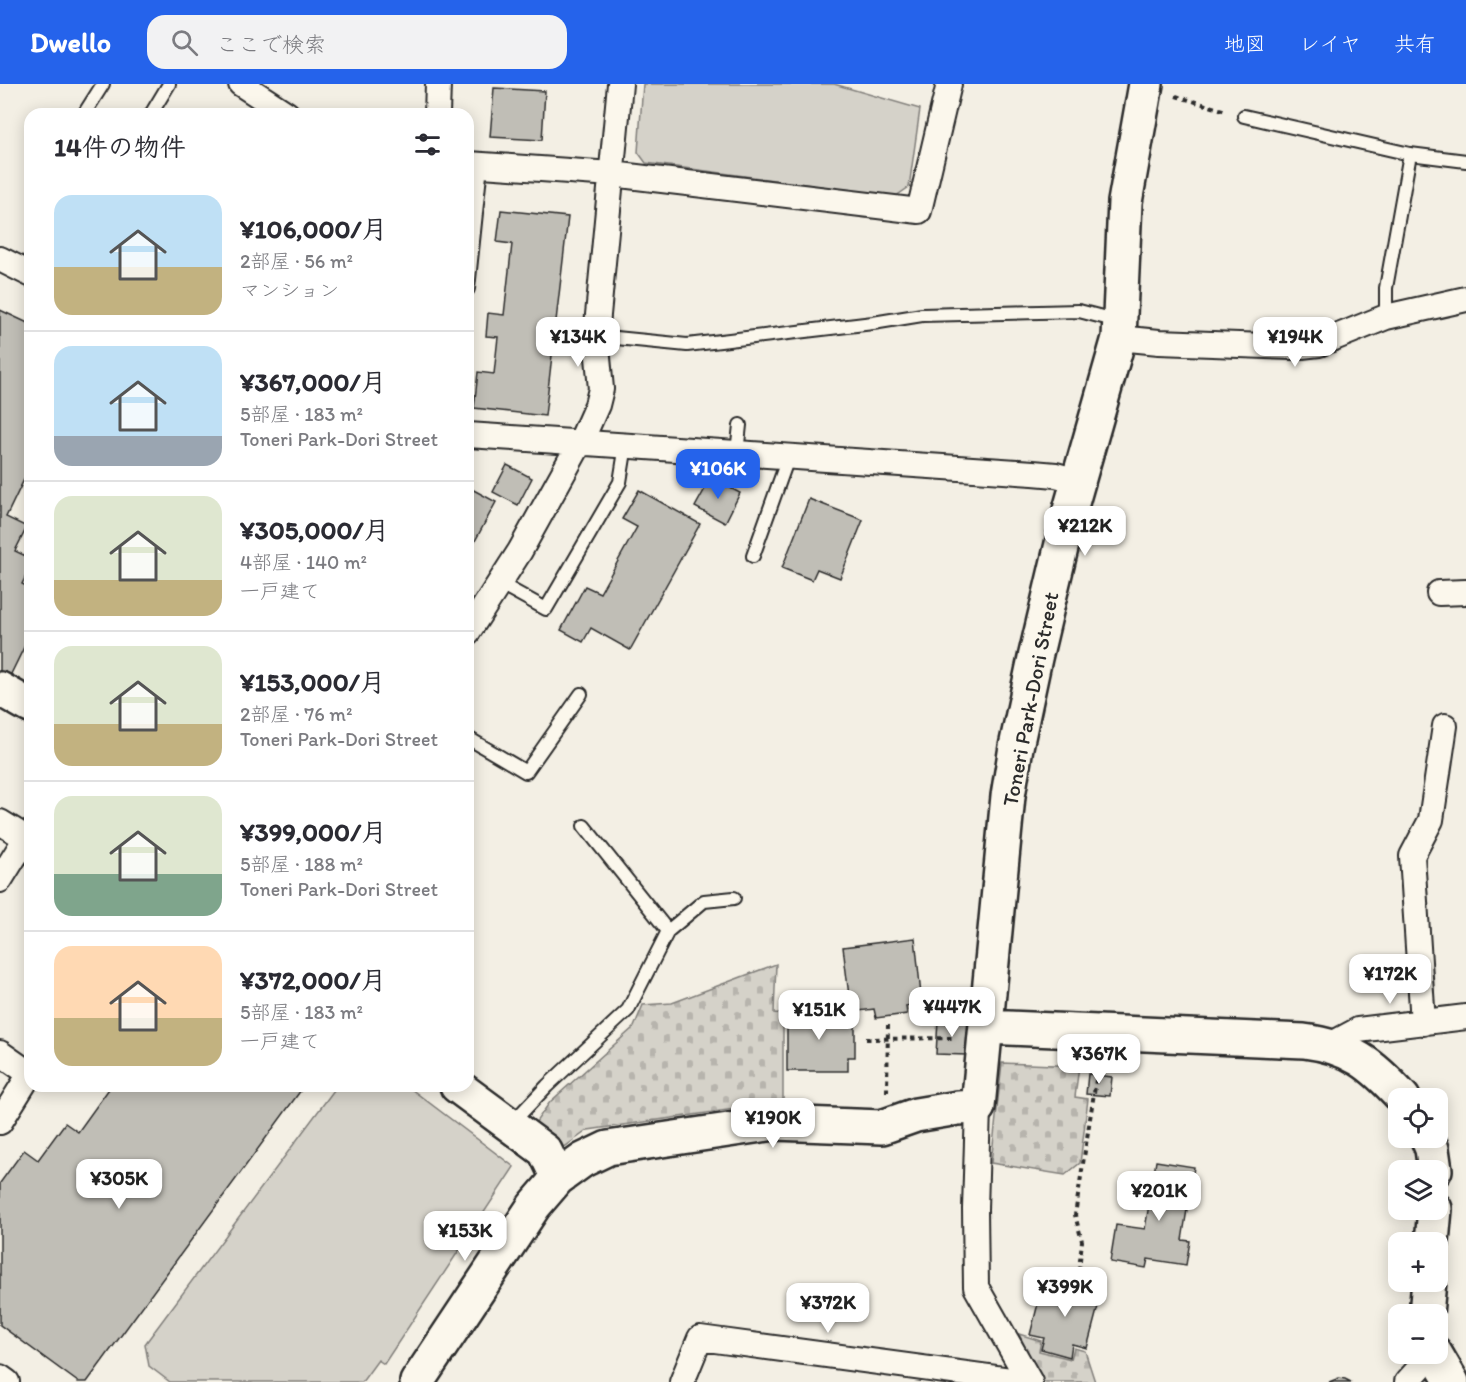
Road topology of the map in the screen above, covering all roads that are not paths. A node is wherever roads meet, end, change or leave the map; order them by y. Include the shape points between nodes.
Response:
1 (102, 84) edge
2 (169, 84) edge
3 (241, 84) edge
4 (438, 84) edge
5 (620, 84) edge
6 (949, 84) edge
7 (1146, 86) edge
8 (88, 108) edge
9 (154, 108) edge
10 (278, 108) edge
11 (437, 108) edge
12 (1244, 116) road end
13 (1410, 154) junction
14 (1466, 160) edge
15 (474, 164) edge
16 (612, 174) junction
17 (0, 259) edge
18 (24, 271) edge
19 (1466, 299) edge
20 (1386, 317) junction
21 (1119, 330) junction
22 (596, 336) junction
23 (740, 425) dead end
24 (474, 435) edge
25 (581, 441) junction
26 (626, 445) junction
27 (737, 453) junction
28 (788, 458) junction
29 (1078, 482) junction
30 (753, 556) dead end
31 (499, 583) junction
32 (1466, 592) edge
33 (1439, 593) dead end
34 (474, 623) edge
35 (0, 689) edge
36 (581, 694) dead end
37 (24, 703) edge
38 (1445, 726) dead end
39 (474, 742) edge
40 (0, 822) edge
41 (584, 826) dead end
42 (24, 835) edge
43 (24, 843) edge
44 (0, 880) edge
45 (734, 898) dead end
46 (668, 932) junction
47 (1466, 1017) edge
48 (1423, 1023) junction
49 (974, 1032) junction
50 (1330, 1045) junction
51 (0, 1053) edge
52 (24, 1070) edge
53 (24, 1084) edge
54 (1394, 1088) edge
55 (465, 1092) edge
56 (978, 1107) junction
57 (0, 1122) edge
58 (509, 1126) junction
59 (558, 1178) junction
60 (1424, 1364) edge
61 (1441, 1364) edge
62 (0, 1377) edge
63 (7, 1382) edge
64 (417, 1382) edge
65 (682, 1382) edge
66 (1028, 1382) edge
67 (1407, 1382) edge
68 (1452, 1382) edge

1 - 8 lane
2 - 9 lane
3 - 10 street
4 - 11 street
5 - 16 street
6 - 16 street via 919,212
7 - 21 street, Toneri Park-Dori Street via 1125,202
12 - 13 lane
13 - 14 lane
13 - 20 lane via 1386,288
15 - 16 street
16 - 22 street
17 - 18 street
19 - 20 street
20 - 21 street via 1319,344 1293,347 1159,342
21 - 22 lane via 1079,311 922,315 687,345
21 - 29 street, Toneri Park-Dori Street
22 - 25 street via 601,389
23 - 27 lane
24 - 25 street
25 - 26 street
25 - 31 street
26 - 27 street
26 - 31 lane via 620,482 546,609
27 - 28 street
28 - 29 street via 1033,473
28 - 30 lane
29 - 49 street, Toneri Park-Dori Street via 1016,747
31 - 34 street
32 - 33 street
35 - 37 street
36 - 39 lane via 526,772
38 - 48 street via 1431,820 1412,856
40 - 42 street
41 - 46 lane
43 - 44 street
45 - 46 lane via 704,902
46 - 58 lane via 628,1010
47 - 48 street
48 - 50 street via 1358,1030
49 - 50 street via 1304,1041
49 - 56 street, Toneri Park-Dori Street
50 - 54 street via 1360,1058
51 - 52 street
53 - 57 street
55 - 58 street
56 - 59 street via 916,1115 886,1126 775,1123 608,1148
56 - 66 street via 976,1287
58 - 59 street via 545,1151
59 - 64 street via 534,1206
60 - 67 street
61 - 68 street
62 - 63 street
65 - 66 street via 700,1338

